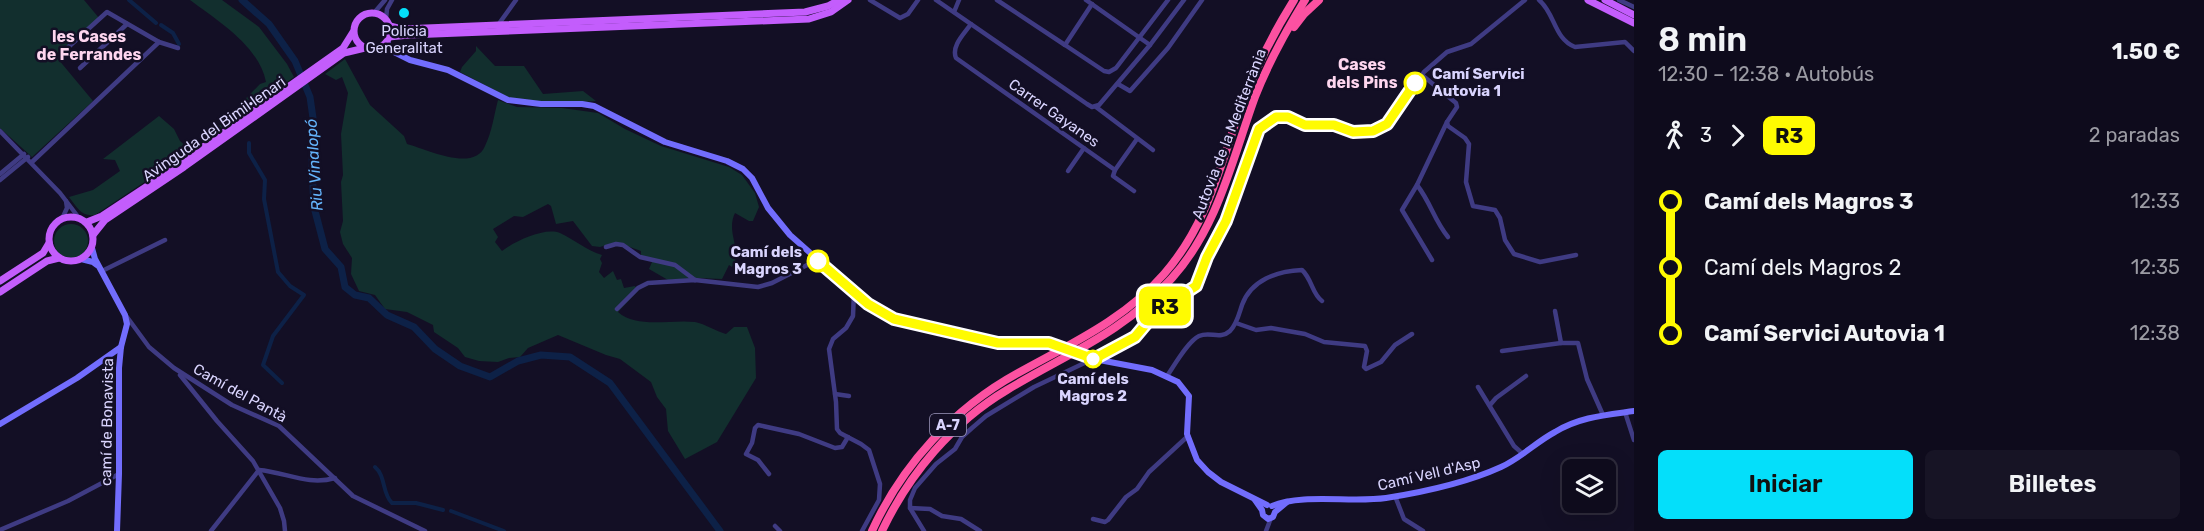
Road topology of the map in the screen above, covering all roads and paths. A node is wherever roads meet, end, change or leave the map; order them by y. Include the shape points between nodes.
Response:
1 (385, 0) edge
2 (392, 0) edge
3 (516, 0) edge
4 (838, 0) edge
5 (848, 0) edge
6 (870, 0) edge
7 (918, 0) edge
8 (936, 0) edge
9 (959, 0) edge
10 (998, 0) edge
11 (1086, 0) edge
12 (1168, 0) edge
13 (1184, 0) edge
14 (1202, 0) edge
15 (1290, 0) edge
16 (1294, 0) edge
17 (1305, 0) edge
18 (1319, 0) edge
19 (1525, 0) edge
20 (1539, 0) edge
21 (1588, 0) edge
22 (1605, 0) edge
23 (1619, 0) edge
24 (1092, 4) junction
25 (1634, 8) edge
26 (954, 12) junction
27 (374, 13) junction
28 (1634, 15) edge
29 (388, 22) junction
30 (1634, 23) edge
31 (127, 24) junction
32 (971, 24) junction
33 (498, 25) junction
34 (353, 32) junction
35 (1139, 37) junction
36 (388, 40) junction
37 (159, 42) junction
38 (1065, 45) junction
39 (1150, 45) junction
40 (178, 48) dead end
41 (365, 48) junction
42 (379, 48) junction
43 (1633, 48) edge
44 (64, 51) dead end
45 (392, 51) junction
46 (1265, 62) junction
47 (80, 68) dead end
48 (1422, 75) junction
49 (1118, 84) junction
50 (1096, 107) junction
51 (263, 109) junction
52 (1447, 122) junction
53 (0, 131) edge
54 (1137, 139) junction
55 (1084, 148) junction
56 (1154, 150) dead end
57 (26, 155) junction
58 (32, 162) junction
59 (1115, 170) junction
60 (1068, 171) dead end
61 (0, 174) edge
62 (0, 180) edge
63 (1417, 185) junction
64 (1134, 191) dead end
65 (65, 198) junction
66 (79, 218) junction
67 (62, 219) junction
68 (87, 222) junction
69 (93, 235) junction
70 (1448, 237) dead end
71 (165, 240) dead end
72 (49, 243) junction
73 (606, 247) dead end
74 (92, 248) junction
75 (1576, 255) dead end
76 (59, 258) junction
77 (81, 259) junction
78 (817, 260) junction
79 (1432, 260) dead end
80 (101, 269) junction
81 (695, 280) junction
82 (0, 281) edge
83 (854, 291) junction
84 (0, 292) edge
85 (1322, 302) dead end
86 (617, 309) dead end
87 (1555, 311) dead end
88 (125, 315) junction
89 (1236, 323) junction
90 (1412, 334) dead end
91 (1561, 343) junction
92 (121, 347) junction
93 (1502, 351) dead end
94 (1094, 359) junction
95 (177, 370) junction
96 (1167, 376) junction
97 (1526, 376) dead end
98 (1478, 387) dead end
99 (835, 394) junction
100 (849, 396) dead end
101 (1490, 405) junction
102 (1634, 411) edge
103 (1625, 412) junction
104 (1602, 415) junction
105 (0, 424) edge
106 (1188, 436) junction
107 (848, 437) junction
108 (1634, 441) edge
109 (1523, 454) junction
110 (259, 470) junction
111 (119, 474) junction
112 (769, 474) dead end
113 (335, 478) junction
114 (1395, 496) junction
115 (910, 508) junction
116 (1269, 508) junction
117 (1268, 518) junction
118 (1093, 519) dead end
119 (775, 526) dead end
120 (0, 530) edge
121 (117, 531) edge
122 (211, 531) edge
123 (285, 531) edge
124 (425, 531) edge
125 (780, 531) edge
126 (862, 531) edge
127 (872, 531) edge
128 (882, 531) edge
129 (924, 531) edge
130 (980, 531) edge
131 (1265, 531) edge
132 (1423, 531) edge

1 - 27 street
2 - 29 street via 387,9
3 - 33 street
4 - 33 main road via 805,12
5 - 36 main road via 831,12 809,18 409,35
6 - 7 street via 900,18
8 - 26 street
9 - 26 street
10 - 38 street
11 - 24 street
12 - 35 street
13 - 39 street
14 - 49 street via 1168,48 1130,91
15 - 46 highway via 1276,24
16 - 46 highway, Autovia de la Mediterrània / A-7
17 - 46 highway, Autovia de la Mediterrània / A-7
18 - 46 highway
19 - 48 street via 1471,44 1448,52
20 - 43 street via 1567,44 1575,47 1625,42
21 - 30 main road
22 - 28 main road
23 - 25 street
24 - 35 street
24 - 38 street
26 - 32 street
27 - 29 main road
27 - 34 main road via 360,17
29 - 33 main road via 402,29
29 - 36 main road
31 - 37 street
31 - 44 street via 107,12
31 - 47 street
32 - 50 street
32 - 55 street, Carrer Gayanes via 955,47 954,56
34 - 41 main road
34 - 51 main road, Avinguda del Bimil·lenari via 348,43
35 - 38 street via 1116,68 1108,72
35 - 39 street
36 - 42 main road
36 - 45 street
37 - 40 street
37 - 58 street
39 - 49 street
41 - 42 main road
41 - 51 main road, Avinguda del Bimil·lenari via 344,53
42 - 45 street
45 - 78 street via 448,70 508,100 594,106 665,142 737,166 752,178 775,219
46 - 127 highway, Autovia de la Mediterrània / A-7 via 1243,102 1213,194 1189,241 1164,274 1101,328 991,389 968,406 923,450
46 - 128 highway, Autovia de la Mediterrània / A-7 via 1218,203 1185,262 1156,295 1106,336 1006,390 959,427 916,474
48 - 52 street via 1456,103
48 - 94 street via 1381,129 1353,132 1334,125 1305,125 1288,117 1276,117 1259,129 1226,221 1196,286 1156,312 1135,337
49 - 50 street
50 - 54 street
51 - 68 main road, Avinguda del Bimil·lenari via 102,216
51 - 69 main road, Avinguda del Bimil·lenari via 105,220
52 - 63 street
52 - 75 street via 1469,144 1466,182 1473,206 1496,210 1504,240 1514,255 1540,262
53 - 57 street
54 - 56 street
54 - 59 street
55 - 59 street, Carrer Gayanes
55 - 60 street
57 - 58 street
57 - 61 street
57 - 62 street
58 - 65 street
59 - 64 street, Carrer Gayanes via 1113,176
63 - 70 street
63 - 79 street via 1402,210
65 - 66 street
65 - 67 street via 67,208
66 - 67 main road
66 - 68 main road
67 - 72 main road via 51,230
68 - 69 main road
69 - 74 main road
71 - 80 street
72 - 76 main road
72 - 82 main road via 43,253
73 - 81 street via 623,245 640,257 675,265
74 - 77 main road
74 - 80 street, Camí del Pantà
76 - 77 main road
76 - 84 main road via 47,261
77 - 80 street
78 - 81 street via 758,286
78 - 83 street
80 - 88 street, Camí del Pantà
81 - 86 street via 648,283
83 - 94 street via 881,313 912,324 998,343 1049,343
83 - 99 street via 854,316 830,345
85 - 89 street via 1302,270 1268,276 1250,290
87 - 91 street
88 - 92 street, camí de Bonavista via 127,324
88 - 95 street, Camí del Pantà via 149,347
89 - 90 street via 1256,330 1271,328 1324,342 1365,346 1366,369 1382,362 1395,345
89 - 96 street via 1221,336 1198,336
91 - 93 street
91 - 104 street via 1578,343
92 - 105 street
92 - 111 street, camí de Bonavista
94 - 96 street via 1142,367
94 - 115 street via 1034,387 986,416 922,479 910,500
95 - 110 street
95 - 113 street, Camí del Pantà via 232,405 279,426
96 - 106 street via 1189,396
97 - 101 street
98 - 101 street
99 - 100 street
99 - 107 street via 836,425
101 - 109 street
102 - 103 street, Camí Vell d'Asp
103 - 104 street, Camí Vell d'Asp
103 - 108 street
104 - 109 street, Camí Vell d'Asp via 1565,426
106 - 116 street via 1197,460 1208,472
106 - 118 street via 1149,472 1108,520
107 - 112 street via 842,447 835,448 799,434 758,425 746,454 758,460
107 - 126 street via 869,450 880,484 879,500
109 - 114 street, Camí Vell d'Asp via 1480,475
110 - 113 street via 302,480
110 - 122 street
110 - 123 street via 280,508
111 - 120 street
111 - 121 street, camí de Bonavista
113 - 124 street, Camí del Pantà via 367,504
114 - 116 street, Camí Vell d'Asp via 1287,502
114 - 132 street via 1404,519
115 - 129 street
115 - 130 street via 930,509 961,519
116 - 117 street, Camí Vell d'Asp
116 - 117 street
117 - 131 street
119 - 125 street

